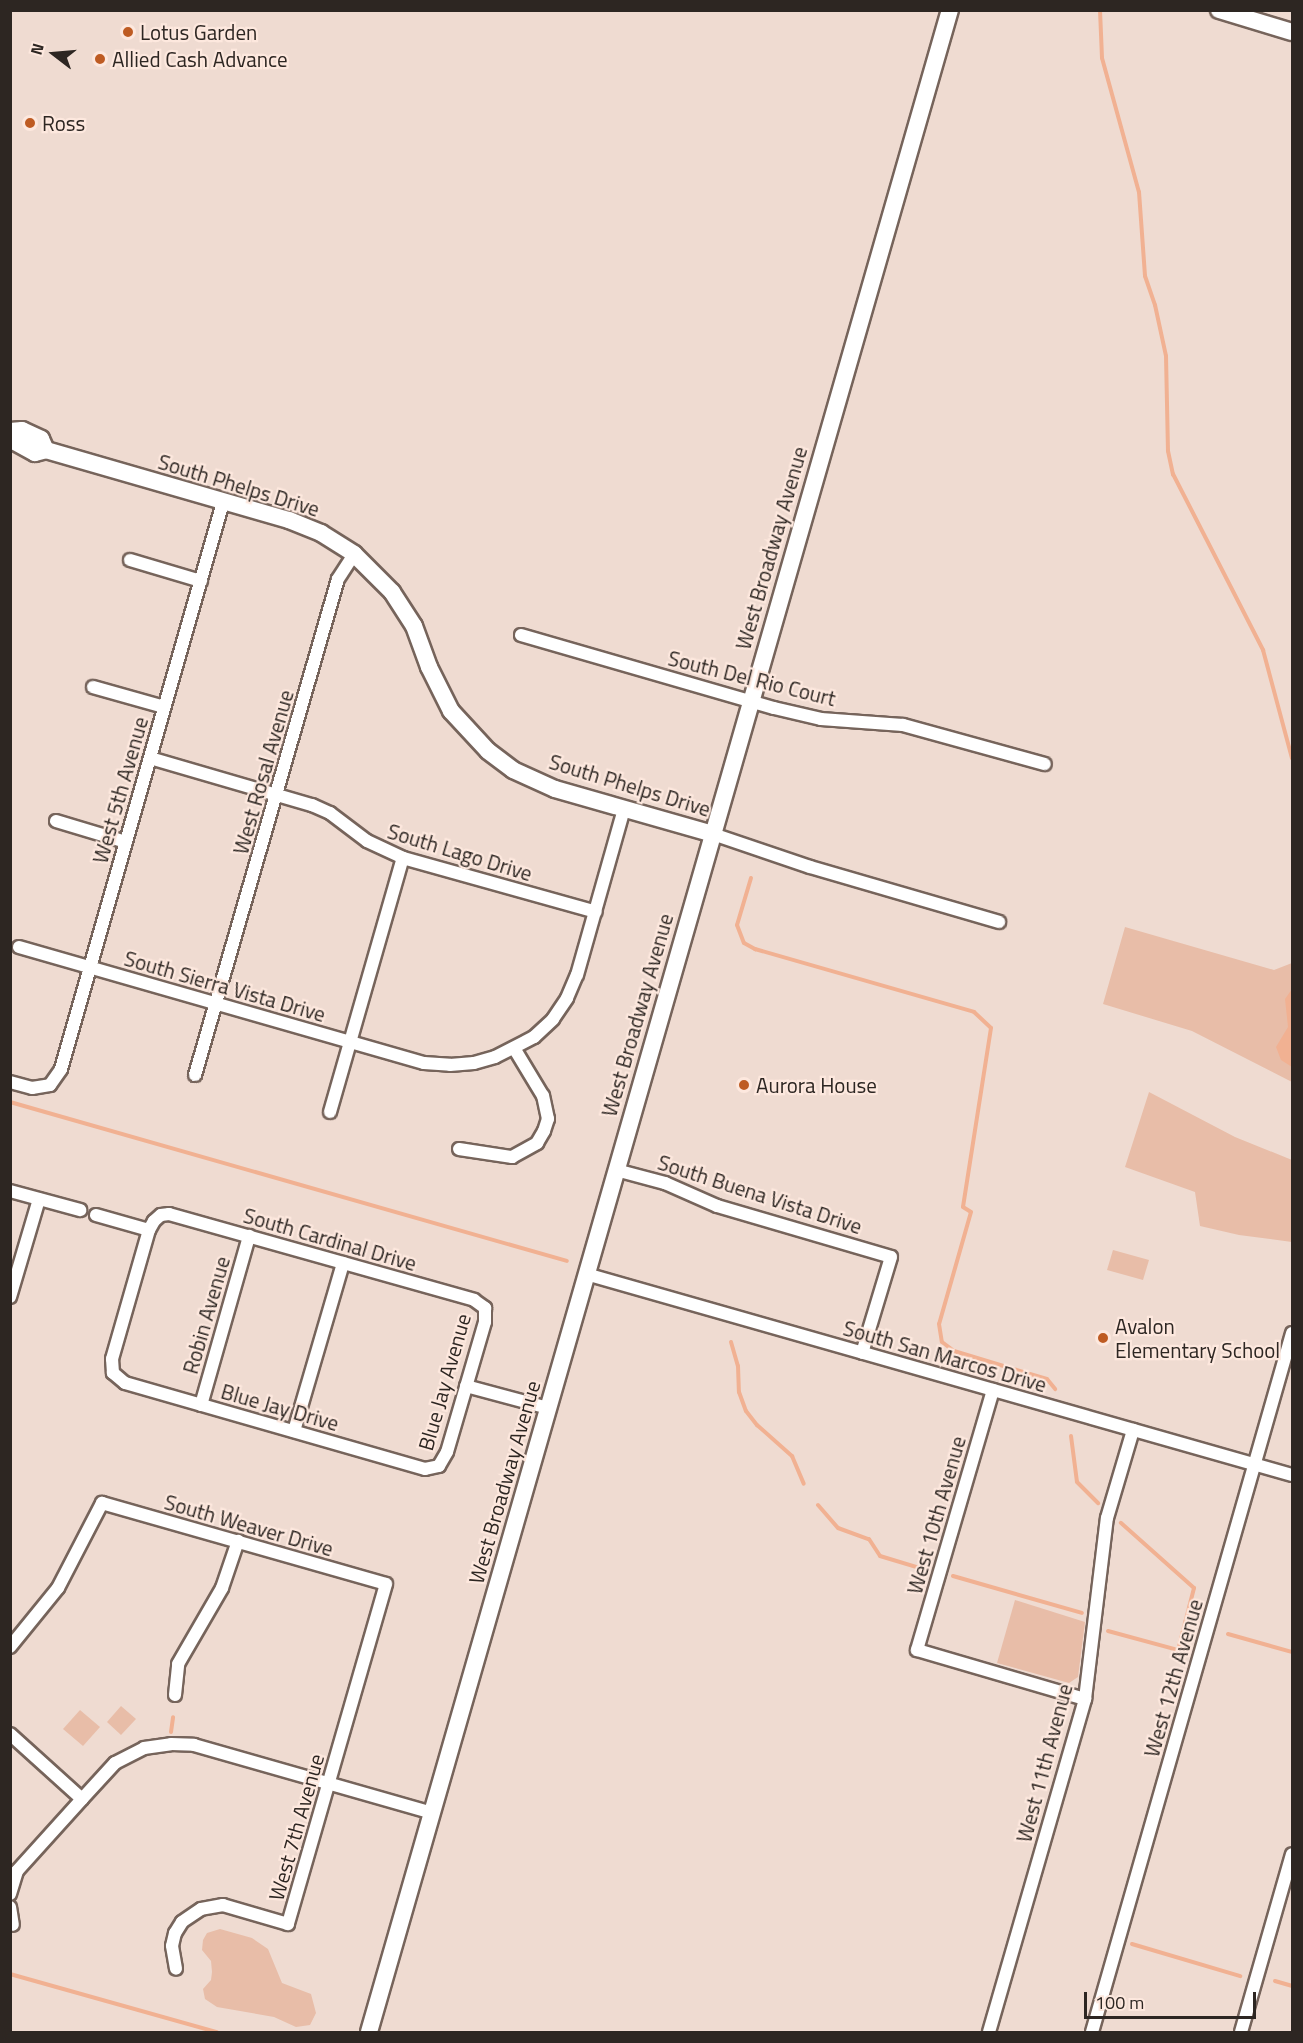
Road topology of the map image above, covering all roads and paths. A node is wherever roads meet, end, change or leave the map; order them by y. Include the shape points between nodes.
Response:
1 (950, 10) edge
2 (1219, 10) edge
3 (1293, 32) edge
4 (10, 430) edge
5 (10, 436) edge
6 (46, 450) junction
7 (223, 502) junction
8 (354, 554) junction
9 (130, 560) dead end
10 (201, 581) junction
11 (521, 635) dead end
12 (93, 687) dead end
13 (751, 701) junction
14 (164, 707) junction
15 (150, 758) junction
16 (1045, 764) dead end
17 (277, 794) junction
18 (624, 809) junction
19 (56, 820) dead end
20 (713, 834) junction
21 (126, 842) junction
22 (403, 858) junction
23 (596, 912) junction
24 (999, 922) dead end
25 (19, 947) dead end
26 (90, 968) junction
27 (216, 1004) junction
28 (350, 1042) junction
29 (514, 1048) junction
30 (195, 1075) dead end
31 (10, 1082) edge
32 (330, 1112) dead end
33 (459, 1149) dead end
34 (616, 1170) junction
35 (10, 1191) edge
36 (39, 1199) junction
37 (80, 1210) dead end
38 (96, 1215) dead end
39 (149, 1230) junction
40 (249, 1236) junction
41 (343, 1263) junction
42 (586, 1274) junction
43 (10, 1297) edge
44 (485, 1308) joint
45 (1293, 1334) edge
46 (862, 1353) junction
47 (466, 1386) junction
48 (993, 1390) junction
49 (201, 1405) junction
50 (548, 1408) junction
51 (1133, 1430) junction
52 (294, 1431) junction
53 (1254, 1465) junction
54 (439, 1466) joint
55 (1293, 1475) edge
56 (238, 1541) junction
57 (386, 1584) joint
58 (10, 1647) edge
59 (175, 1695) dead end
60 (1085, 1699) junction
61 (10, 1734) edge
62 (328, 1783) junction
63 (82, 1799) junction
64 (433, 1813) junction
65 (1293, 1854) edge
66 (10, 1894) edge
67 (10, 1907) edge
68 (13, 1925) dead end
69 (176, 1969) dead end
70 (369, 2032) edge
71 (989, 2032) edge
72 (1092, 2032) edge
73 (1241, 2032) edge

1 - 13 main road, West Broadway Avenue
2 - 3 main road
4 - 6 main road, South Phelps Drive via 22,430 41,439
5 - 6 main road, South Phelps Drive via 35,453
6 - 7 main road, South Phelps Drive
7 - 8 main road, South Phelps Drive via 289,520 321,533
7 - 10 street, West 5th Avenue
8 - 17 street, West Rosal Avenue via 339,579
8 - 18 main road, South Phelps Drive via 392,592 414,626 442,696 477,742 513,770 541,783
9 - 10 street
10 - 14 street, West 5th Avenue
11 - 13 street, South Del Rio Court
12 - 14 street
13 - 16 street, South Del Rio Court via 821,719 903,724
13 - 20 main road, West Broadway Avenue
14 - 15 street, West 5th Avenue
15 - 17 street, South Lago Drive
15 - 21 street, West 5th Avenue
17 - 22 street, South Lago Drive via 330,813 367,842
17 - 27 street, West Rosal Avenue
18 - 20 main road, South Phelps Drive
18 - 23 street, South Sierra Vista Drive
19 - 21 street
20 - 24 street, South Phelps Drive via 810,867
20 - 34 main road, West Broadway Avenue
21 - 26 street, West 5th Avenue
22 - 23 street, South Lago Drive
22 - 28 street
23 - 29 street, South Sierra Vista Drive via 567,998 553,1019
25 - 26 street, South Sierra Vista Drive
26 - 27 street, South Sierra Vista Drive
26 - 31 street, West 5th Avenue via 61,1070 50,1085 32,1088
27 - 28 street, South Sierra Vista Drive
27 - 30 street, West Rosal Avenue
28 - 29 street, South Sierra Vista Drive via 424,1063 450,1065 474,1063
28 - 32 street
29 - 33 street via 543,1096 548,1119 544,1131 537,1143 512,1157
34 - 42 main road, West Broadway Avenue
34 - 46 street, South Buena Vista Drive via 665,1183 717,1206 891,1257
35 - 36 street
36 - 37 street
36 - 43 street
38 - 39 street
39 - 40 street, South Cardinal Drive via 161,1215
39 - 49 street, Blue Jay Drive via 112,1359 113,1373 125,1383
40 - 41 street, South Cardinal Drive
40 - 49 street, Robin Avenue
41 - 44 street, South Cardinal Drive via 474,1300
41 - 52 street
42 - 46 street, South San Marcos Drive
42 - 50 main road, West Broadway Avenue
44 - 47 street, Blue Jay Avenue via 485,1322
45 - 53 street, West 12th Avenue
46 - 48 street, South San Marcos Drive
47 - 50 street
47 - 54 street, Blue Jay Avenue via 447,1452
48 - 51 street, South San Marcos Drive
48 - 60 street, West 10th Avenue via 917,1650
49 - 52 street, Blue Jay Drive
50 - 64 main road, West Broadway Avenue
51 - 53 street, South San Marcos Drive
51 - 60 street, West 11th Avenue via 1107,1518
52 - 54 street, Blue Jay Drive via 425,1469
53 - 55 street, South San Marcos Drive
53 - 72 street, West 12th Avenue
56 - 57 street, South Weaver Drive
56 - 58 street, South Weaver Drive via 102,1503 58,1588
56 - 59 street via 222,1588 178,1664
57 - 62 street, West 7th Avenue
60 - 71 street, West 11th Avenue
61 - 63 street
62 - 63 street via 194,1745 171,1744 144,1748 115,1763
62 - 64 street
62 - 69 street, West 7th Avenue via 288,1924 223,1905 201,1909 182,1922 175,1933 172,1946
63 - 66 street via 17,1870
64 - 70 main road, West Broadway Avenue
65 - 73 street
67 - 68 street

